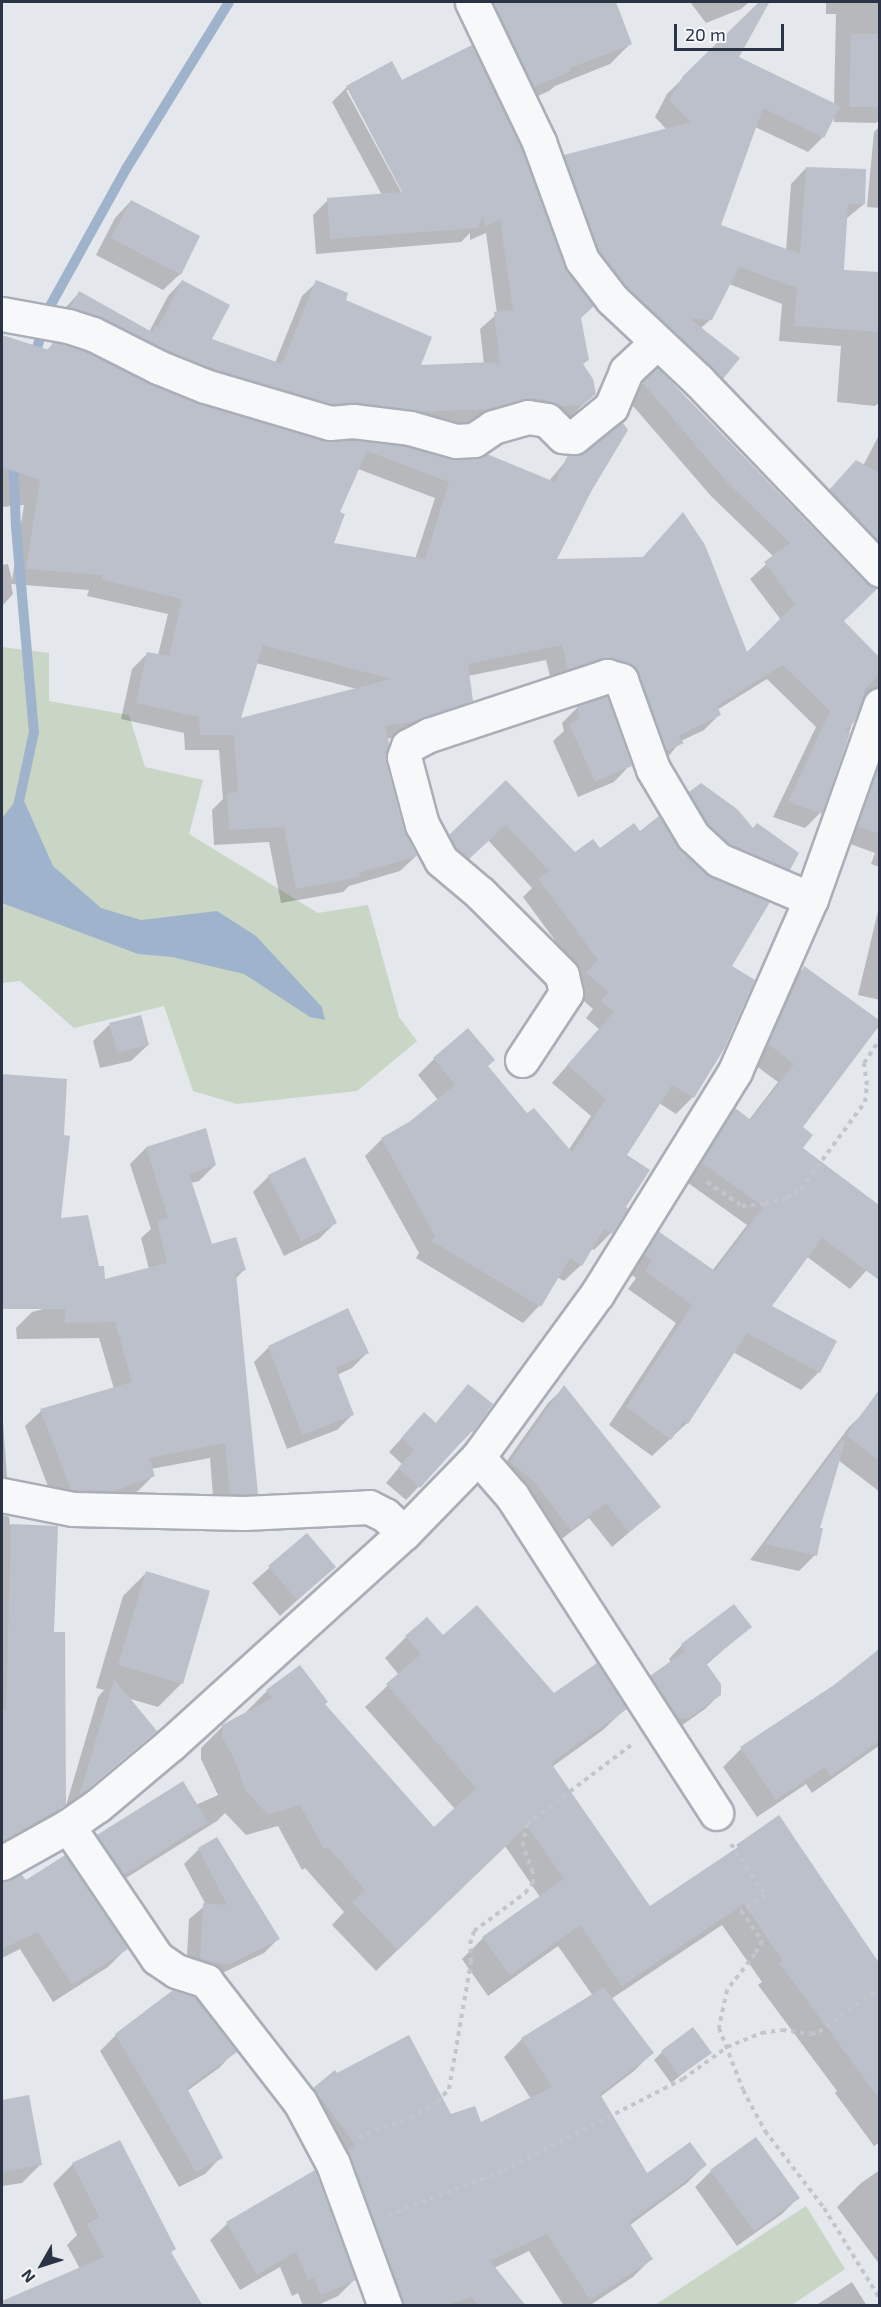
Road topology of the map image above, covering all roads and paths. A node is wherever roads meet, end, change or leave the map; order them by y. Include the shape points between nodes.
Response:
1 (472, 2) edge
2 (16, 317) edge
3 (657, 342) junction
4 (879, 570) edge
5 (879, 705) edge
6 (811, 899) junction
7 (879, 1039) edge
8 (522, 1060) dead end
9 (679, 1162) junction
10 (478, 1456) junction
11 (2, 1496) edge
12 (404, 1533) junction
13 (660, 1723) junction
14 (716, 1813) joint
15 (68, 1826) junction
16 (2, 1863) edge
17 (879, 1988) edge
18 (727, 2047) junction
19 (326, 2149) junction
20 (357, 2228) junction
21 (879, 2299) edge
22 (385, 2306) edge

1 - 3 street via 539,142 582,260 612,299
2 - 3 street via 93,334 205,386 330,423 353,421 410,428 456,441 474,441 493,427 528,417 547,420 563,436 574,437 611,407 626,371
3 - 4 street
5 - 6 street
6 - 8 street via 718,860 693,836 653,769 621,680 607,676 429,735 408,746 404,757 422,825 441,860 562,975 566,993
6 - 9 street via 735,1071
7 - 9 path via 864,1063 865,1102 801,1189 787,1198 742,1206
9 - 10 street via 597,1294
10 - 12 street
10 - 13 street via 512,1496
11 - 12 street via 73,1509 244,1513 369,1507 385,1515
12 - 15 street via 171,1744
13 - 14 street
13 - 19 path via 527,1824 523,1846 533,1883 474,1931 448,2089 437,2102 410,2118
14 - 18 path via 731,1844 765,1895 741,1911 762,1941 727,1990 719,2028
15 - 16 street
15 - 19 street via 157,1958 176,1971 207,1981 300,2102
17 - 18 path via 819,2032 772,2031
18 - 20 path via 683,2079 503,2170
18 - 21 path via 743,2090 765,2131 824,2208
19 - 20 street
20 - 22 street

